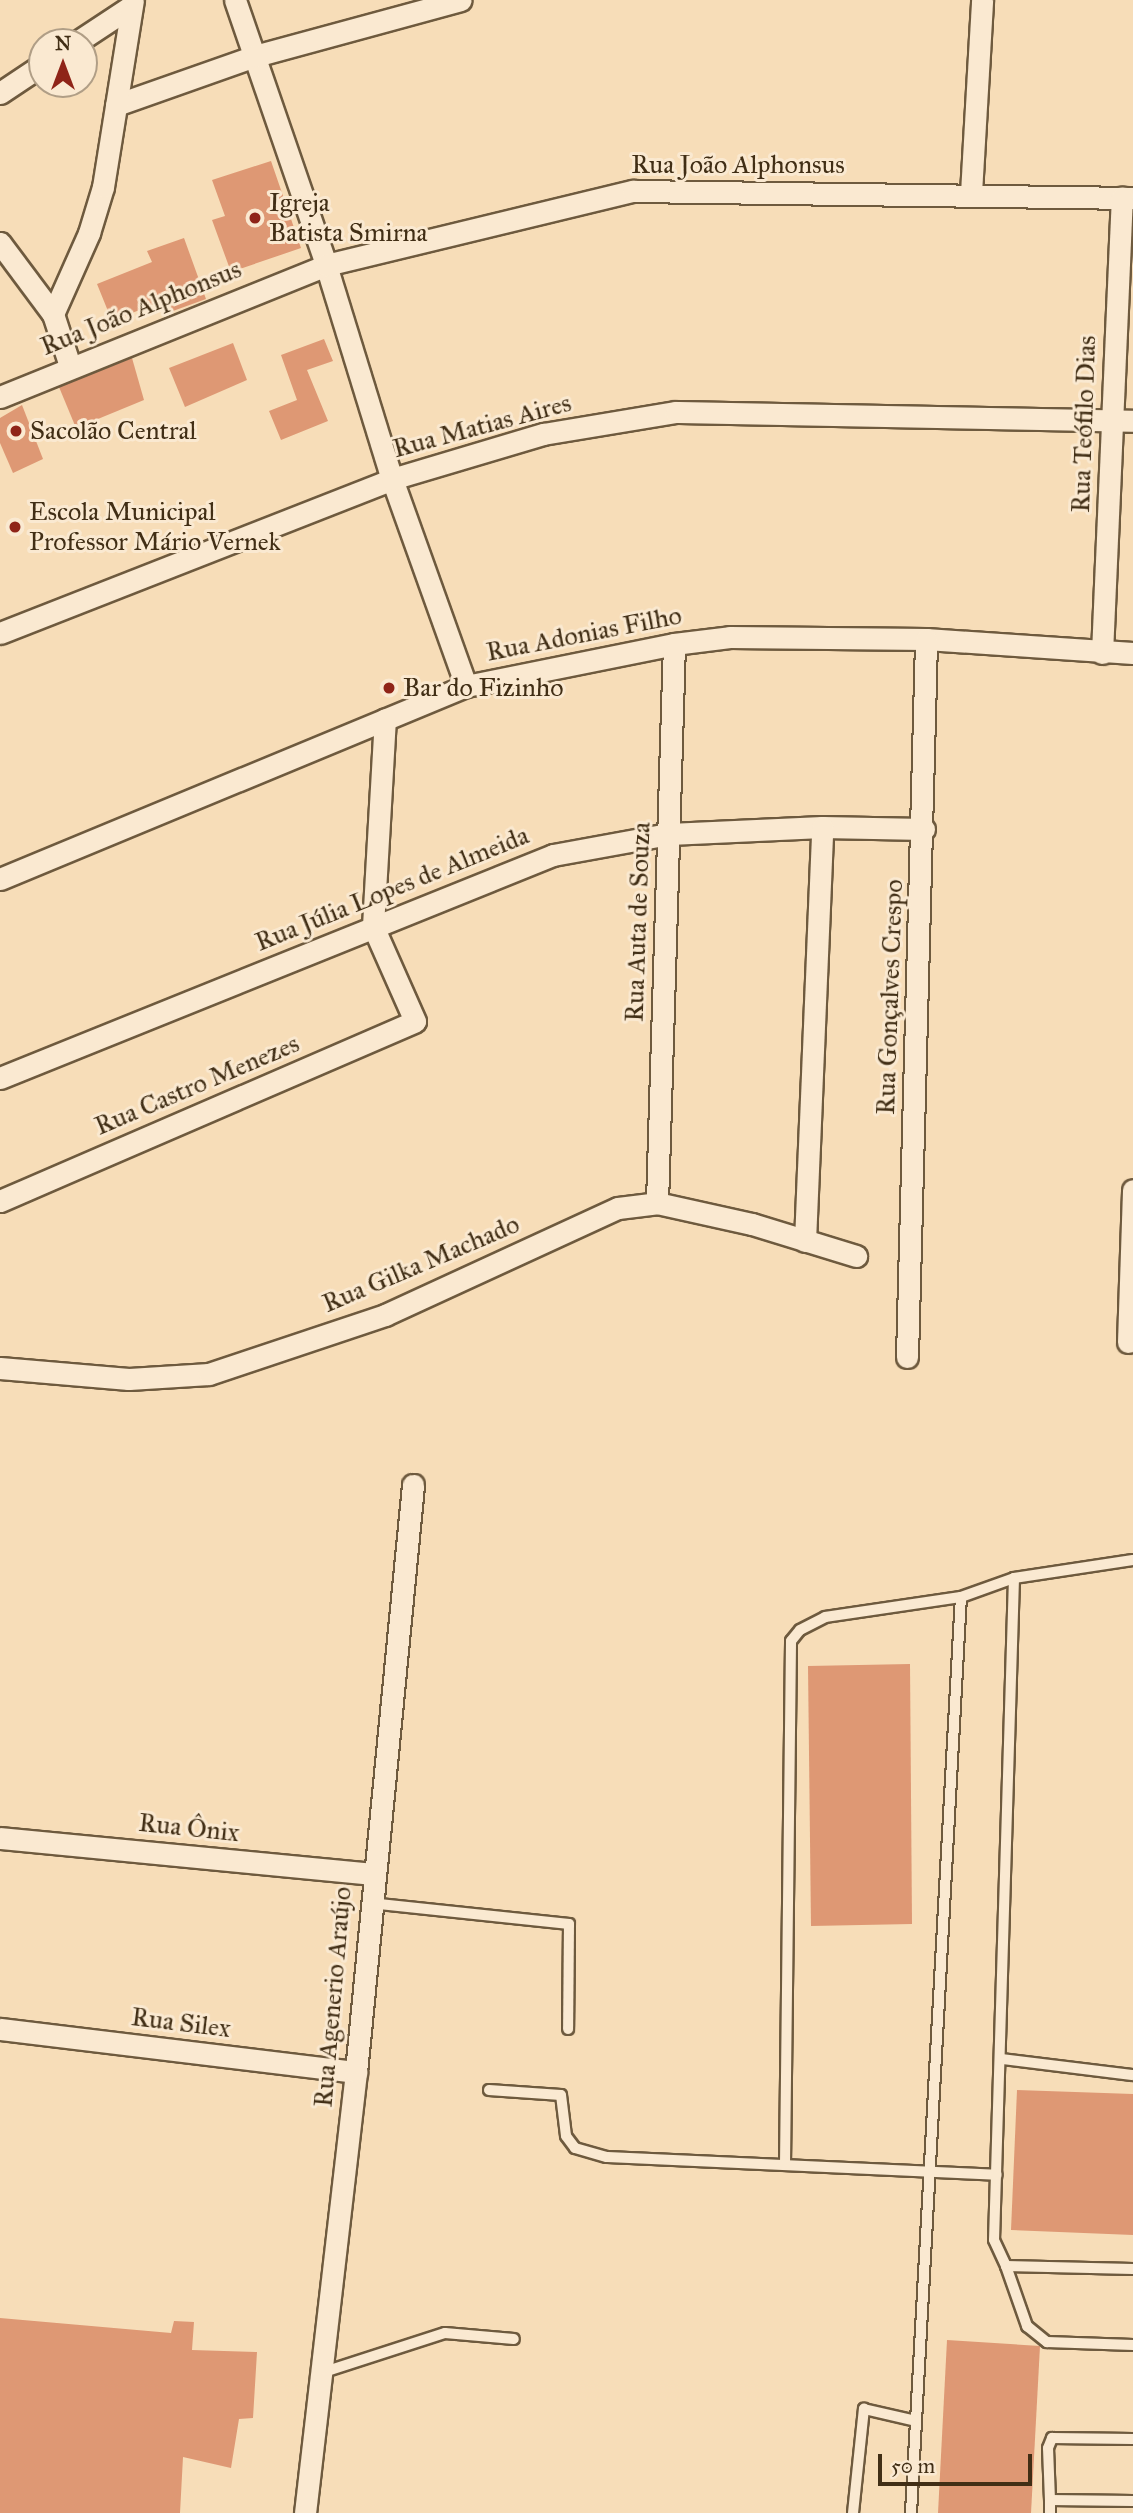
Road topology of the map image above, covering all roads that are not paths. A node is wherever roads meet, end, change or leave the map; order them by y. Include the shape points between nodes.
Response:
1 (234, 0) edge
2 (461, 0) edge
3 (982, 0) edge
4 (132, 3) edge
5 (97, 28) edge
6 (255, 56) junction
7 (28, 74) edge
8 (0, 93) edge
9 (116, 105) junction
10 (971, 193) junction
11 (1127, 197) edge
12 (0, 243) edge
13 (326, 265) junction
14 (53, 314) junction
15 (70, 366) junction
16 (0, 397) edge
17 (1122, 421) edge
18 (392, 479) junction
19 (0, 633) edge
20 (926, 639) junction
21 (674, 644) junction
22 (1102, 653) junction
23 (1133, 653) edge
24 (466, 686) junction
25 (385, 719) junction
26 (822, 827) junction
27 (924, 829) junction
28 (668, 834) junction
29 (0, 879) edge
30 (373, 926) junction
31 (0, 1078) edge
32 (1133, 1190) edge
33 (0, 1201) edge
34 (657, 1203) junction
35 (805, 1241) junction
36 (856, 1256) dead end
37 (1128, 1342) dead end
38 (907, 1357) dead end
39 (0, 1368) edge
40 (413, 1485) dead end
41 (1133, 1560) edge
42 (1014, 1578) junction
43 (961, 1597) junction
44 (0, 1838) edge
45 (373, 1874) junction
46 (370, 1903) junction
47 (0, 2029) edge
48 (569, 2029) dead end
49 (1002, 2059) junction
50 (356, 2071) junction
51 (1133, 2075) edge
52 (489, 2090) dead end
53 (785, 2164) junction
54 (929, 2171) junction
55 (997, 2175) junction
56 (1006, 2266) junction
57 (1133, 2269) edge
58 (514, 2339) dead end
59 (1133, 2345) edge
60 (321, 2373) junction
61 (916, 2421) junction
62 (1133, 2439) edge
63 (1050, 2500) junction
64 (1133, 2501) edge
65 (305, 2513) edge
66 (853, 2513) edge
67 (911, 2513) edge
68 (1050, 2513) edge

1 - 6 street
2 - 6 street
3 - 10 street
4 - 5 street
4 - 9 street
6 - 9 street
6 - 13 street
7 - 8 street
9 - 14 street via 103,187 89,233
10 - 11 street, Rua João Alphonsus
10 - 13 street, Rua João Alphonsus via 633,191
11 - 17 street, Rua Teófilo Dias
12 - 14 street
13 - 15 street, Rua João Alphonsus
13 - 18 street
14 - 15 street
15 - 16 street, Rua João Alphonsus
17 - 18 street, Rua Matias Aires via 676,412 543,434
17 - 22 street, Rua Teófilo Dias
18 - 19 street, Rua Matias Aires
18 - 24 street
20 - 21 street, Rua Adonias Filho via 730,637
20 - 22 street, Rua Adonias Filho
20 - 27 street, Rua Gonçalves Crespo
21 - 24 street, Rua Adonias Filho
21 - 28 street, Rua Auta de Souza
22 - 23 street, Rua Adonias Filho
24 - 25 street, Rua Adonias Filho
25 - 29 street, Rua Adonias Filho
25 - 30 street
26 - 27 street, Rua Júlia Lopes de Almeida
26 - 28 street, Rua Júlia Lopes de Almeida
26 - 35 street
27 - 38 street, Rua Gonçalves Crespo
28 - 30 street, Rua Júlia Lopes de Almeida via 553,855
28 - 34 street, Rua Auta de Souza
30 - 31 street, Rua Júlia Lopes de Almeida
30 - 33 street, Rua Castro Menezes via 415,1021
32 - 37 street
34 - 35 street, Rua Gilka Machado
34 - 39 street, Rua Gilka Machado via 618,1208 385,1315 209,1374 129,1379
35 - 36 street, Rua Gilka Machado
40 - 45 street, Rua Agenerio Araújo
41 - 42 lane
42 - 43 lane
42 - 49 lane
43 - 53 lane via 825,1617 800,1630 791,1641
43 - 54 lane
44 - 45 street, Rua Ônix
45 - 46 street, Rua Agenerio Araújo
46 - 48 lane via 569,1924
46 - 50 street, Rua Agenerio Araújo
47 - 50 street, Rua Silex
49 - 51 lane
49 - 55 lane
50 - 60 street, Rua Agenerio Araújo
52 - 53 lane via 561,2095 566,2136 575,2148 588,2154
53 - 54 lane
54 - 55 lane
54 - 61 lane
55 - 56 lane via 994,2240
56 - 57 lane
56 - 59 lane via 1027,2326 1047,2342
58 - 60 lane via 444,2333
60 - 65 street, Rua Agenerio Araújo
61 - 66 lane via 864,2409
61 - 67 lane
62 - 63 lane via 1052,2438 1048,2448
63 - 64 lane
63 - 68 lane

